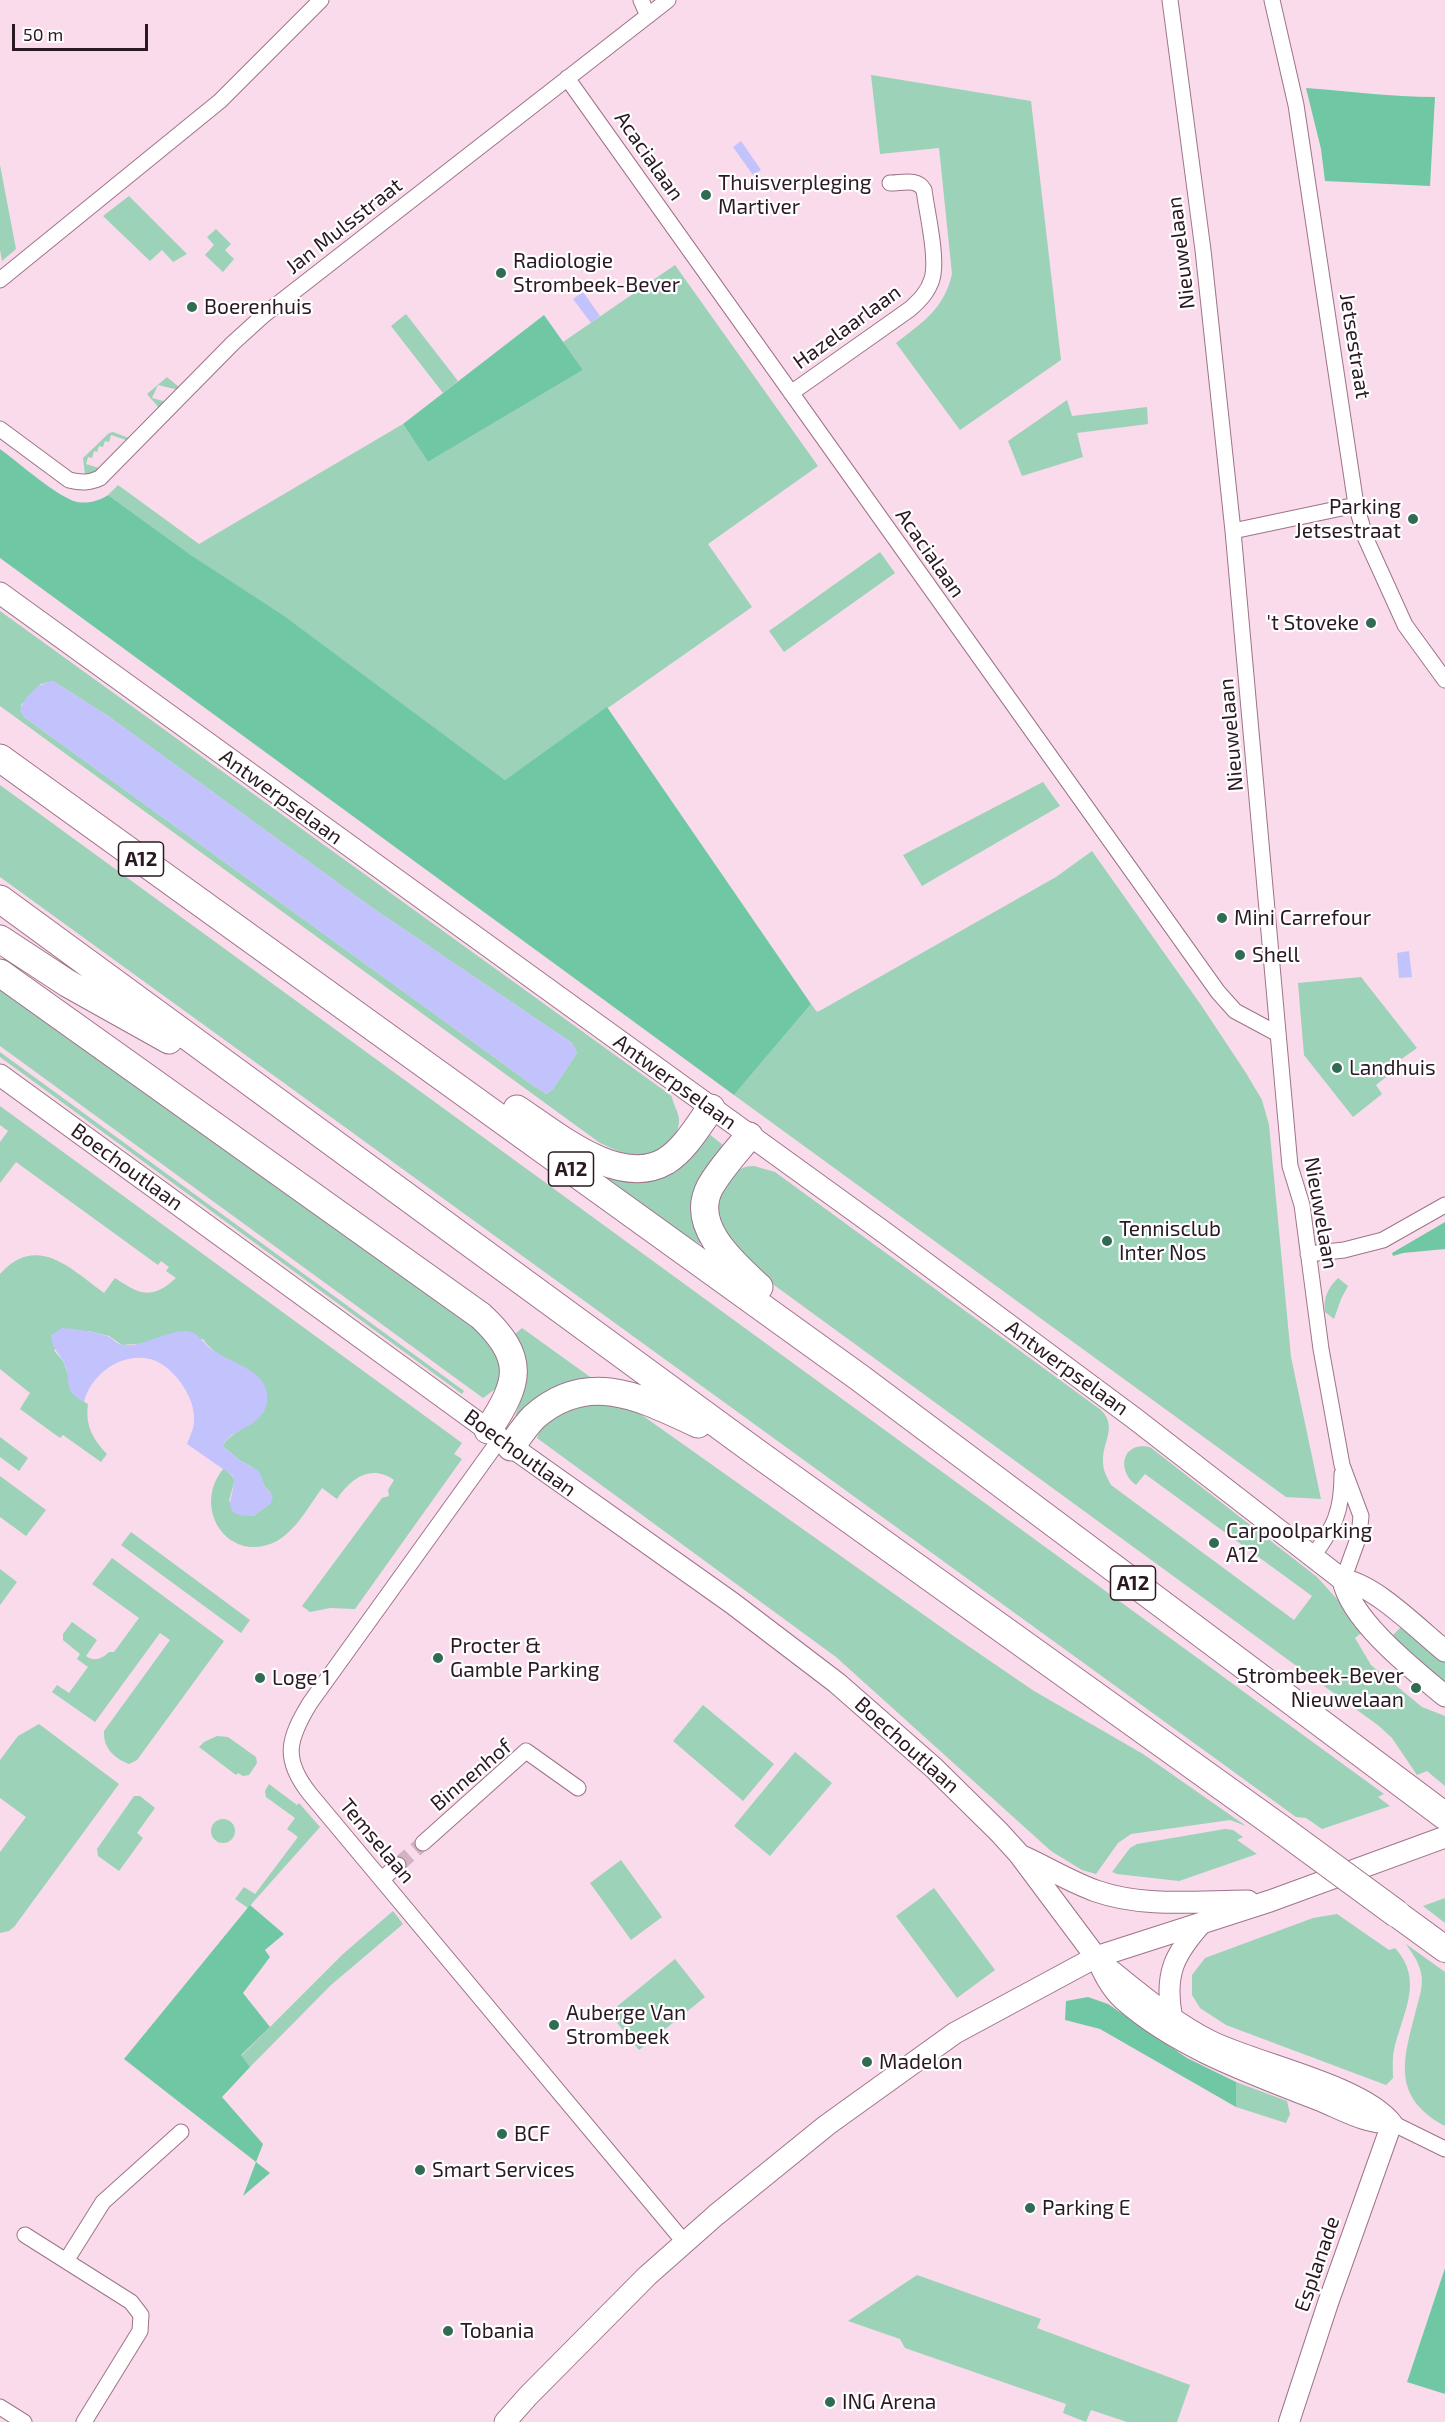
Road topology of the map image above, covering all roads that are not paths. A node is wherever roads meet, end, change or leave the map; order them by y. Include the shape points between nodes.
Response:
1 (321, 0) edge
2 (641, 0) edge
3 (668, 0) edge
4 (1170, 0) edge
5 (1272, 0) edge
6 (648, 16) junction
7 (567, 78) junction
8 (890, 183) dead end
9 (0, 280) edge
10 (791, 393) junction
11 (0, 429) edge
12 (1356, 505) junction
13 (1233, 531) junction
14 (0, 593) edge
15 (1445, 680) edge
16 (0, 758) edge
17 (0, 899) edge
18 (0, 939) edge
19 (282, 961) junction
20 (0, 973) edge
21 (1276, 1033) junction
22 (0, 1075) edge
23 (272, 1097) junction
24 (711, 1108) junction
25 (749, 1136) junction
26 (1445, 1205) edge
27 (1308, 1254) junction
28 (860, 1378) junction
29 (500, 1439) junction
30 (757, 1453) junction
31 (1342, 1465) junction
32 (1313, 1556) junction
33 (1343, 1580) junction
34 (1445, 1651) edge
35 (1445, 1696) edge
36 (578, 1788) dead end
37 (1445, 1816) edge
38 (1445, 1837) edge
39 (423, 1844) tunnel mouth
40 (1019, 1854) junction
41 (398, 1865) tunnel mouth
42 (382, 1879) junction
43 (1270, 1901) junction
44 (1397, 1914) joint
45 (1203, 1922) junction
46 (1445, 1948) edge
47 (1096, 1958) junction
48 (1172, 2017) junction
49 (1392, 2123) junction
50 (181, 2132) dead end
51 (1445, 2149) edge
52 (25, 2235) dead end
53 (685, 2243) junction
54 (66, 2261) junction
55 (0, 2407) edge
56 (24, 2422) edge
57 (84, 2422) edge
58 (505, 2422) edge
59 (1289, 2422) edge

1 - 9 street via 220,101
2 - 6 street
3 - 6 street, Jan Mulsstraat
4 - 13 street, Nieuwelaan via 1203,250
5 - 12 street, Jetsestraat via 1298,116
6 - 7 street, Jan Mulsstraat
7 - 10 street, Acacialaan
7 - 11 street, Jan Mulsstraat via 265,314 100,478 90,482 69,480
8 - 10 street, Hazelaarlaan via 914,182 924,190 934,266 929,286 910,309
10 - 21 street, Acacialaan via 1218,993 1235,1011
12 - 13 street
12 - 15 street, Jetsestraat via 1366,539 1406,625
13 - 21 street, Nieuwelaan
14 - 24 main road, Antwerpselaan
16 - 19 highway, A12
17 - 23 highway
18 - 23 highway via 67,983
19 - 24 highway via 582,1151 609,1164 638,1169 652,1168 667,1160
19 - 28 highway, A12
20 - 29 highway via 494,1328 505,1341 513,1374
21 - 27 street, Nieuwelaan via 1290,1166 1302,1205
22 - 29 main road, Boechoutlaan
23 - 30 highway
24 - 25 main road, Antwerpselaan
25 - 28 highway via 707,1194 705,1214 709,1228 739,1269
25 - 32 main road, Antwerpselaan via 1125,1410
26 - 27 street via 1383,1240
27 - 31 street, Nieuwelaan
28 - 37 highway, A12
29 - 30 highway via 556,1401 575,1393 608,1391 638,1397
29 - 40 main road, Boechoutlaan via 732,1603 837,1683 934,1768
29 - 42 street, Temselaan via 310,1703 290,1744 292,1764 303,1786
30 - 44 highway, bridge
31 - 32 street, Nieuwelaan via 1340,1509
31 - 33 street, Nieuwelaan via 1361,1524
32 - 33 main road, Antwerpselaan
33 - 34 main road, Antwerpselaan via 1354,1581 1379,1596
33 - 35 main road, Antwerpselaan via 1351,1602 1365,1620 1398,1656
36 - 39 street, Binnenhof via 526,1751
38 - 43 main road
40 - 43 main road, Boechoutlaan via 1096,1891 1119,1897
40 - 47 main road, Boechoutlaan
41 - 42 street
42 - 53 street, Temselaan
43 - 45 main road
44 - 46 highway
45 - 47 main road
45 - 48 street via 1178,1952 1173,1965 1169,1991
47 - 48 street
47 - 49 street via 1122,1999 1191,2045 1234,2067 1365,2120
47 - 53 main road via 946,2040 789,2155
48 - 49 street via 1225,2048 1373,2104
49 - 51 street
49 - 59 street, Esplanade
50 - 54 street via 103,2202
52 - 54 street
53 - 58 main road via 647,2276
54 - 57 street via 131,2302 142,2323
55 - 56 street

